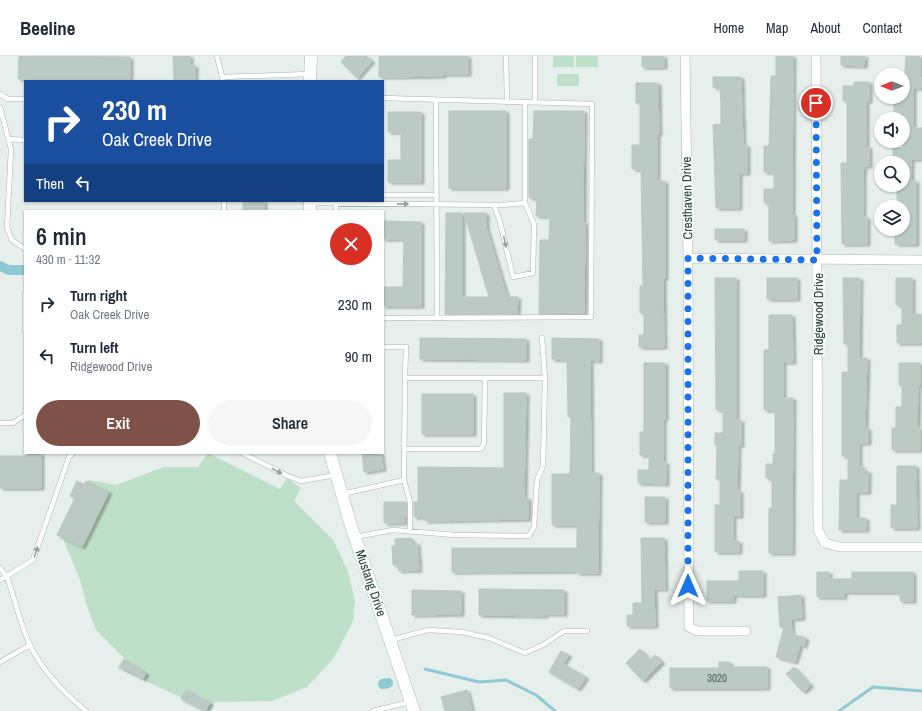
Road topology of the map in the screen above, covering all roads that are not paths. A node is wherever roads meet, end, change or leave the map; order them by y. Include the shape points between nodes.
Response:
1 (217, 56) edge
2 (311, 56) edge
3 (506, 56) edge
4 (535, 56) edge
5 (685, 56) edge
6 (816, 56) edge
7 (310, 77) edge
8 (223, 79) edge
9 (0, 94) edge
10 (384, 98) edge
11 (24, 99) edge
12 (436, 100) junction
13 (507, 102) junction
14 (535, 102) junction
15 (525, 103) junction
16 (0, 107) edge
17 (9, 139) junction
18 (24, 140) edge
19 (384, 195) edge
20 (437, 195) junction
21 (336, 202) edge
22 (525, 203) junction
23 (437, 204) junction
24 (310, 205) edge
25 (494, 205) junction
26 (24, 248) edge
27 (688, 258) junction
28 (817, 260) junction
29 (922, 260) edge
30 (384, 318) edge
31 (437, 318) junction
32 (542, 338) dead end
33 (384, 347) edge
34 (405, 378) junction
35 (486, 378) junction
36 (545, 378) junction
37 (24, 416) edge
38 (0, 423) edge
39 (404, 449) junction
40 (72, 454) edge
41 (244, 454) edge
42 (330, 454) edge
43 (336, 475) junction
44 (404, 480) junction
45 (340, 494) junction
46 (410, 532) junction
47 (355, 537) junction
48 (922, 547) edge
49 (0, 568) edge
50 (7, 576) junction
51 (0, 580) edge
52 (587, 631) dead end
53 (746, 631) dead end
54 (391, 640) junction
55 (30, 644) junction
56 (0, 662) edge
57 (413, 706) edge
58 (86, 711) edge
59 (374, 711) edge

1 - 8 lane
2 - 7 main road
3 - 13 lane
4 - 14 lane
5 - 27 street, Cresthaven Drive
6 - 28 street, Ridgewood Drive
7 - 8 lane
9 - 11 lane via 8,99
10 - 12 lane
12 - 13 lane
12 - 20 lane
13 - 15 lane
14 - 15 lane
14 - 31 lane via 592,104 591,317
15 - 22 lane
16 - 17 lane
17 - 18 lane
17 - 26 lane via 11,149 7,228 12,240
19 - 20 lane
20 - 23 lane
21 -> 23 lane
21 - 24 lane
22 - 25 lane
25 -> 22 lane via 513,277 533,273 534,224
23 - 25 lane
23 - 31 lane
27 - 28 street
27 - 53 street, Cresthaven Drive via 689,627 697,630
28 - 29 street
28 - 48 street, Ridgewood Drive via 818,530 827,545
30 - 31 lane
32 - 36 lane
33 - 34 lane via 406,347
34 - 35 lane
34 - 39 lane
35 - 36 lane
35 - 39 lane via 484,443 481,449
36 - 46 lane via 543,466 537,480 534,527 529,536
37 - 38 lane via 13,423
39 - 44 lane
50 -> 40 lane via 33,560
41 -> 43 lane via 301,481
42 - 43 main road, Mustang Drive
43 - 45 main road, Mustang Drive
44 - 45 lane
44 - 46 lane via 410,502
45 - 47 main road, Mustang Drive
46 - 47 lane via 393,530
47 - 54 main road, Mustang Drive
49 - 50 lane
50 - 51 lane
50 - 55 lane
52 - 54 lane via 564,630 543,645 524,653 490,638 462,632 428,630
54 - 57 main road, Mustang Drive
55 - 56 lane
55 - 58 lane via 46,670
57 - 59 lane

